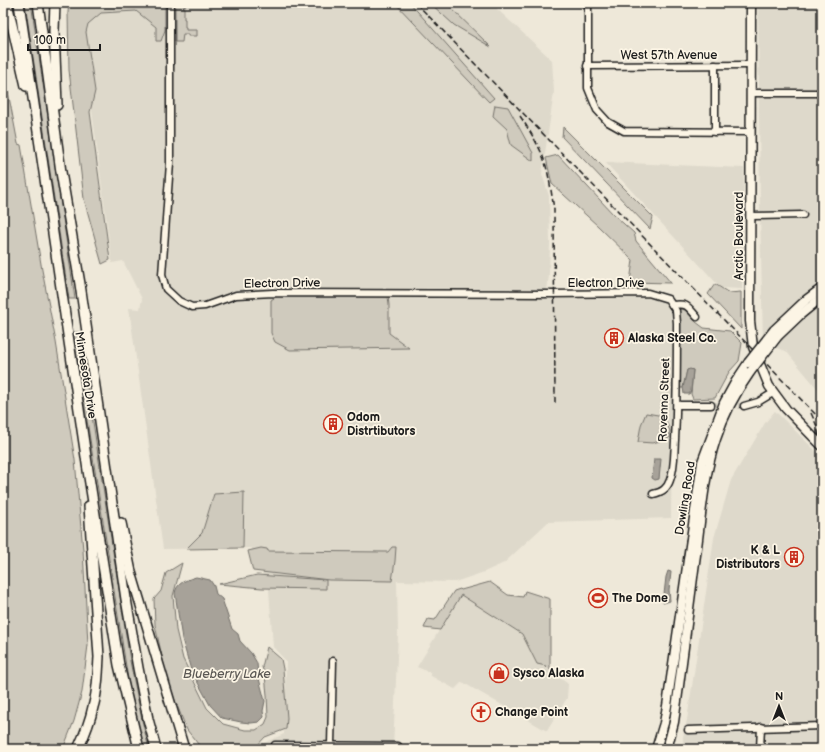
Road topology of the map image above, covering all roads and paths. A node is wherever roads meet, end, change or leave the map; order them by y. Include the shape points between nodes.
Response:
1 (7, 3) edge
2 (19, 3) edge
3 (38, 3) edge
4 (55, 3) edge
5 (170, 3) edge
6 (588, 3) edge
7 (751, 3) edge
8 (587, 66) junction
9 (715, 66) junction
10 (751, 66) junction
11 (751, 93) junction
12 (822, 93) edge
13 (715, 132) junction
14 (750, 132) junction
15 (61, 172) junction
16 (45, 177) junction
17 (803, 214) dead end
18 (751, 216) junction
19 (822, 288) edge
20 (822, 297) edge
21 (668, 299) joint
22 (672, 305) junction
23 (697, 317) dead end
24 (776, 333) junction
25 (773, 393) junction
26 (676, 405) junction
27 (711, 405) tunnel mouth
28 (744, 406) tunnel mouth
29 (822, 446) edge
30 (107, 467) junction
31 (90, 477) junction
32 (653, 494) dead end
33 (333, 661) dead end
34 (822, 726) edge
35 (760, 727) junction
36 (688, 730) dead end
37 (275, 745) dead end
38 (331, 745) junction
39 (317, 747) edge
40 (398, 747) edge
41 (78, 749) edge
42 (139, 749) edge
43 (156, 749) edge
44 (184, 749) edge
45 (656, 749) edge
46 (666, 749) edge
47 (760, 749) edge

1 - 16 highway
2 - 16 highway, Minnesota Drive
3 - 15 highway, Minnesota Drive
4 - 15 highway
5 - 21 street, Electron Drive via 170,163 162,275 166,289 179,301 192,307 205,306 236,295 273,294 648,293
6 - 8 street
7 - 10 main road, Arctic Boulevard
8 - 9 street, West 57th Avenue
8 - 13 street via 588,88 597,110 608,122 624,131
9 - 10 street, West 57th Avenue
9 - 13 street
10 - 11 main road, Arctic Boulevard
11 - 12 street
11 - 14 main road, Arctic Boulevard
13 - 14 street
14 - 18 main road, Arctic Boulevard
15 - 30 highway, Minnesota Drive
16 - 31 highway, Minnesota Drive
17 - 18 street
18 - 25 main road, Arctic Boulevard via 752,344
19 - 24 main road, Dowling Road via 797,308
20 - 24 main road, Dowling Road
21 - 22 street, Rovenna Street
22 - 23 street via 687,305
22 - 26 street, Rovenna Street via 678,323
24 - 45 main road, Dowling Road, bridge via 748,363 733,386 702,462 667,706
24 - 46 main road, Dowling Road, bridge via 738,390 716,440 703,503 674,722
25 - 28 street via 758,402
25 - 29 main road, Arctic Boulevard
26 - 27 street
26 - 32 street, Rovenna Street via 672,473 664,490
30 - 43 highway, Minnesota Drive via 138,668
30 - 44 highway via 131,572
31 - 41 highway via 89,506 98,672 94,707
31 - 42 highway, Minnesota Drive via 119,665
33 - 38 street
34 - 35 street
35 - 36 street
35 - 47 street
37 - 39 street
38 - 39 street
38 - 40 street

